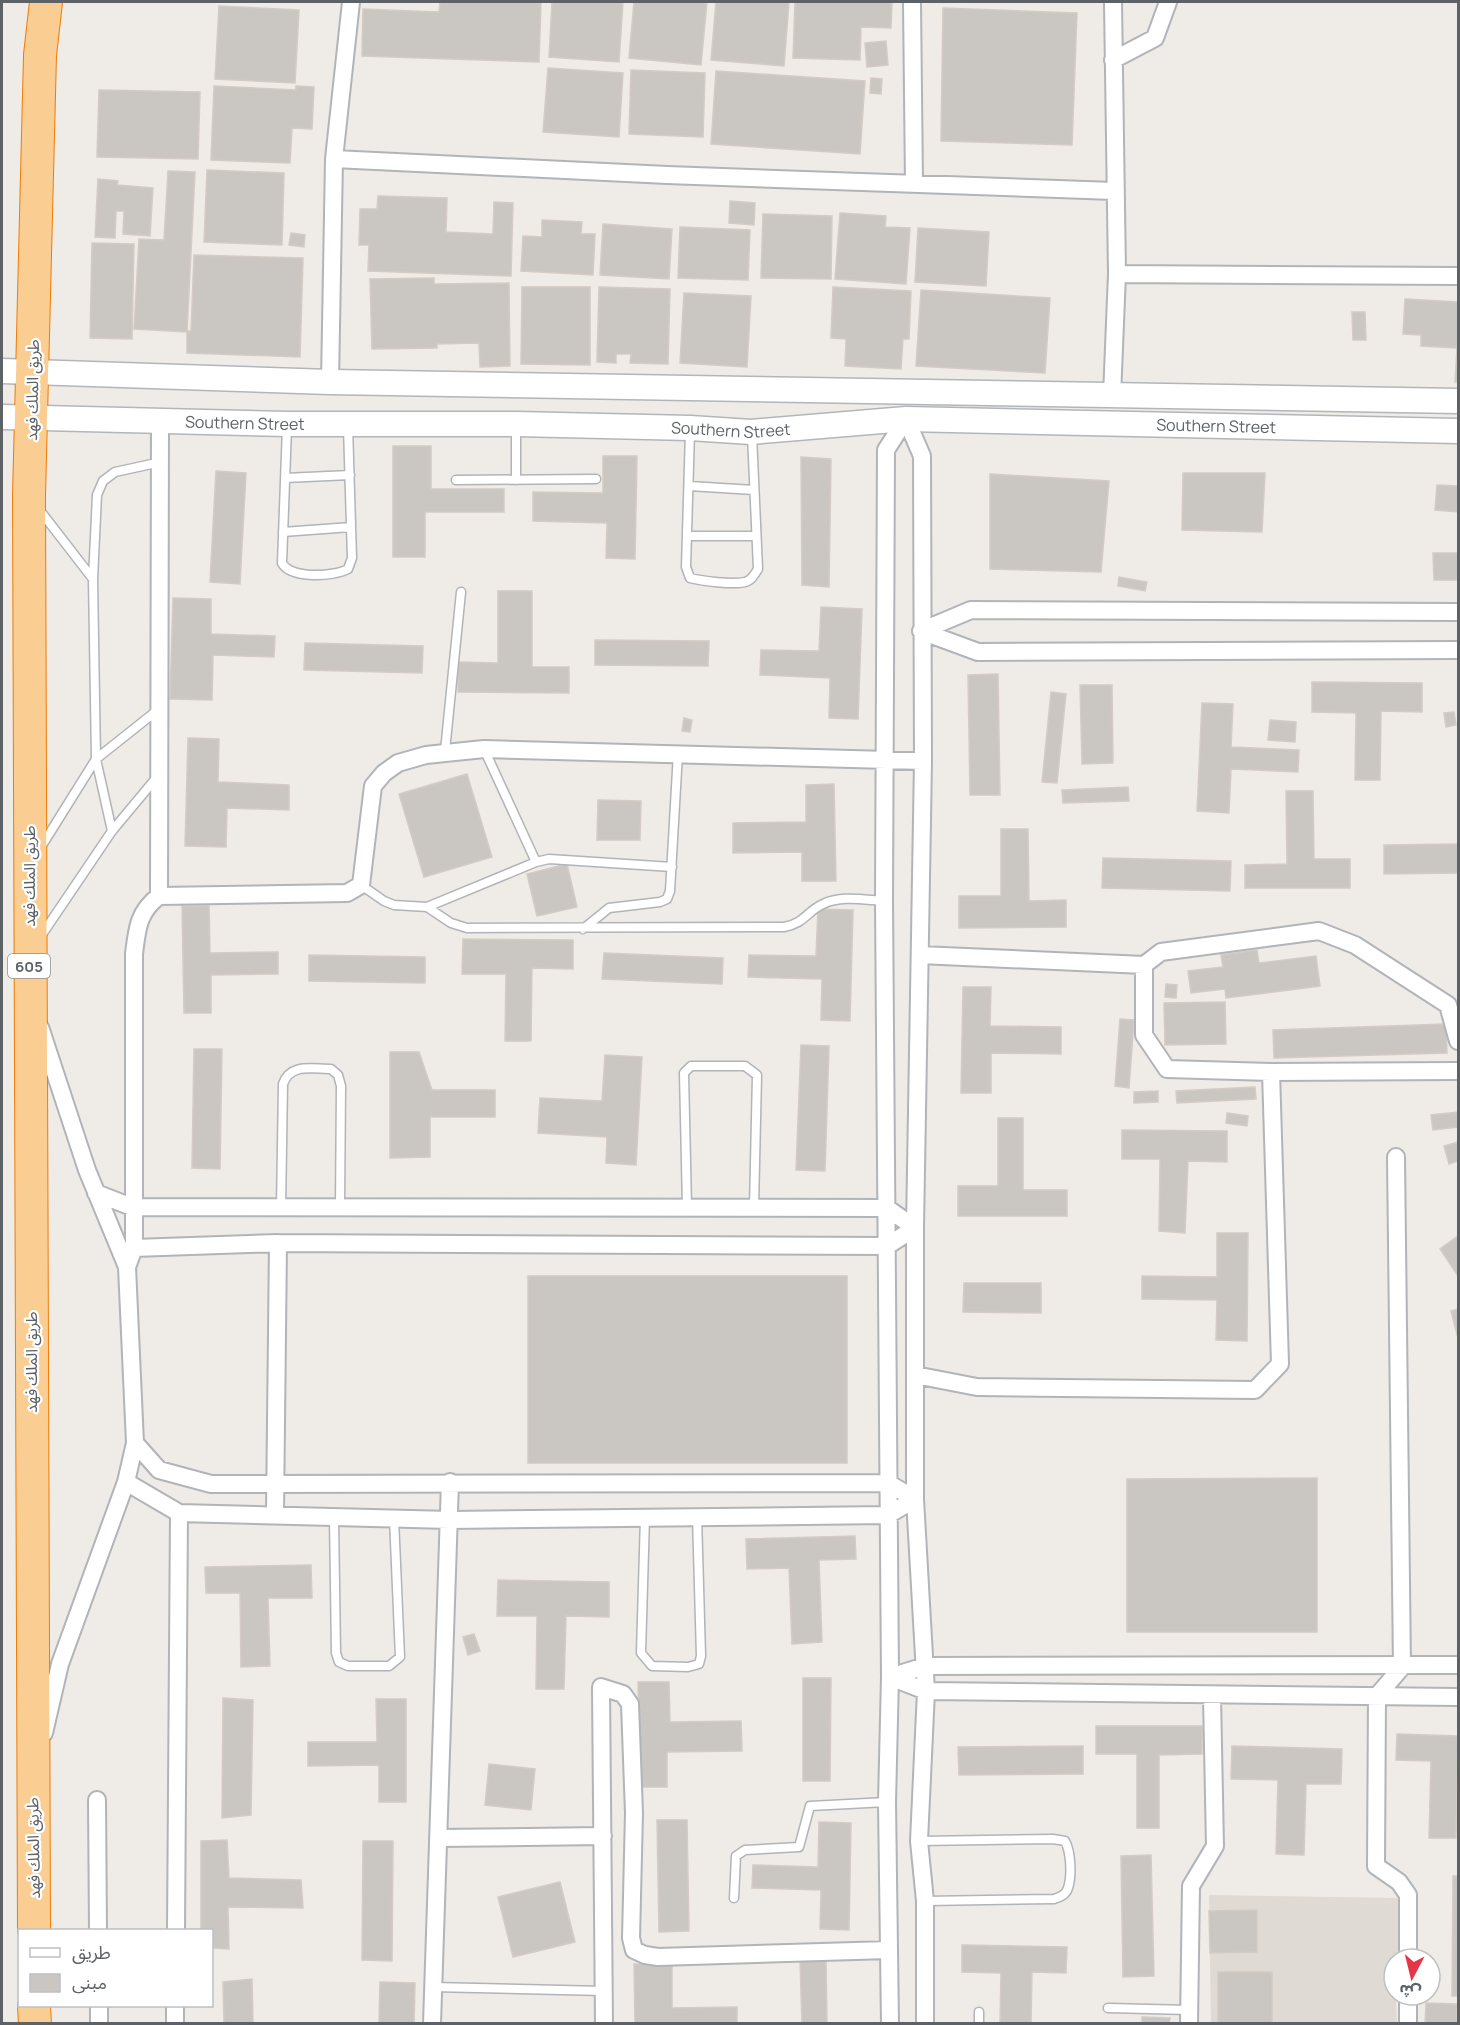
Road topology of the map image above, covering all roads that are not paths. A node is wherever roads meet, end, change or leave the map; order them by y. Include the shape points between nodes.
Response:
1 (46, 2) edge
2 (351, 2) edge
3 (912, 2) edge
4 (1113, 2) edge
5 (1168, 2) edge
6 (1113, 60) junction
7 (334, 159) junction
8 (914, 184) junction
9 (1114, 191) junction
10 (1117, 274) junction
11 (1458, 276) edge
12 (2, 370) edge
13 (33, 374) junction
14 (330, 382) junction
15 (1112, 396) junction
16 (1458, 402) edge
17 (17, 418) edge
18 (906, 419) junction
19 (160, 421) junction
20 (287, 424) junction
21 (348, 424) junction
22 (516, 424) junction
23 (690, 428) junction
24 (1458, 431) edge
25 (752, 432) junction
26 (160, 462) junction
27 (350, 475) junction
28 (285, 478) junction
29 (596, 479) dead end
30 (456, 480) dead end
31 (516, 480) junction
32 (689, 486) junction
33 (754, 490) junction
34 (29, 496) junction
35 (351, 527) junction
36 (283, 532) junction
37 (687, 536) junction
38 (756, 536) junction
39 (93, 579) junction
40 (461, 592) dead end
41 (1458, 612) edge
42 (921, 631) junction
43 (1458, 650) edge
44 (160, 708) junction
45 (484, 749) junction
46 (445, 751) junction
47 (678, 753) junction
48 (96, 759) junction
49 (886, 759) junction
50 (923, 761) junction
51 (159, 775) junction
52 (112, 831) junction
53 (536, 862) junction
54 (29, 865) junction
55 (672, 867) junction
56 (361, 885) junction
57 (159, 896) junction
58 (884, 901) junction
59 (427, 908) junction
60 (583, 929) junction
61 (29, 954) junction
62 (920, 955) junction
63 (1144, 965) junction
64 (29, 994) junction
65 (1458, 1041) edge
66 (1458, 1071) edge
67 (1271, 1072) junction
68 (1396, 1157) dead end
69 (96, 1192) junction
70 (340, 1205) junction
71 (132, 1207) junction
72 (687, 1207) junction
73 (754, 1207) junction
74 (280, 1208) junction
75 (887, 1208) junction
76 (915, 1228) junction
77 (278, 1243) junction
78 (887, 1246) junction
79 (134, 1248) junction
80 (127, 1267) junction
81 (915, 1375) junction
82 (135, 1443) junction
83 (126, 1482) junction
84 (450, 1482) junction
85 (276, 1483) junction
86 (888, 1483) junction
87 (915, 1499) junction
88 (179, 1513) junction
89 (275, 1513) junction
90 (888, 1515) junction
91 (645, 1516) junction
92 (697, 1516) junction
93 (334, 1517) junction
94 (394, 1518) junction
95 (450, 1520) junction
96 (1458, 1665) edge
97 (925, 1666) junction
98 (1401, 1667) junction
99 (890, 1677) junction
100 (926, 1691) junction
101 (1212, 1696) junction
102 (1377, 1696) junction
103 (1458, 1697) edge
104 (32, 1784) junction
105 (97, 1800) dead end
106 (887, 1802) junction
107 (603, 1836) junction
108 (438, 1838) junction
109 (919, 1841) junction
110 (734, 1898) dead end
111 (925, 1901) junction
112 (34, 1929) edge
113 (98, 1929) edge
114 (176, 1929) edge
115 (1408, 1947) edge
116 (890, 1950) junction
117 (432, 1987) junction
118 (604, 1991) junction
119 (34, 2007) edge
120 (99, 2007) edge
121 (175, 2007) edge
122 (1408, 2007) edge
123 (1108, 2008) dead end
124 (979, 2012) dead end
125 (1189, 2017) edge
126 (35, 2024) edge
127 (99, 2024) edge
128 (175, 2024) edge
129 (432, 2024) edge
130 (603, 2024) edge
131 (890, 2024) edge
132 (925, 2024) edge
133 (979, 2024) edge
134 (1408, 2024) edge

1 - 13 highway, طريق الملك فهد / 605 via 40,55
2 - 7 street
3 - 8 street
4 - 6 street
5 - 6 street via 1155,38
6 - 9 street
7 - 8 street
7 - 14 street
8 - 9 street
9 - 10 street
10 - 11 street
10 - 15 street
12 - 13 main road, Southern Street
13 - 14 main road, Southern Street
13 - 17 highway, طريق الملك فهد / 605
14 - 15 main road, Southern Street
15 - 16 main road, Southern Street
17 - 19 main road, Southern Street
17 - 34 highway, طريق الملك فهد / 605
18 - 24 main road, Southern Street
18 - 25 main road, Southern Street
18 - 42 street via 922,456
18 - 49 street via 886,450
19 - 20 main road, Southern Street
19 - 26 street
20 - 21 main road, Southern Street
20 - 28 lane
21 - 22 main road, Southern Street
21 - 27 lane
22 - 23 main road, Southern Street
22 - 31 lane
23 - 25 main road, Southern Street
23 - 32 lane
25 - 33 lane
26 - 39 lane via 116,472 103,481 97,495
26 - 44 street
27 - 28 lane
27 - 35 lane
28 - 36 lane
29 - 31 lane
30 - 31 lane
32 - 33 lane
32 - 37 lane
33 - 38 lane
34 - 39 lane
34 - 54 highway, طريق الملك فهد / 605
35 - 36 lane
35 - 36 lane via 352,558 348,569 340,573 295,573 286,569 282,563
37 - 38 lane
37 - 38 lane via 686,567 690,578 745,582 758,568
39 - 48 lane
40 - 46 lane
41 - 42 street via 971,610
42 - 43 street via 978,652
42 - 50 street
44 - 48 lane
44 - 51 street
45 - 46 street
45 - 47 street
45 - 53 lane
46 - 56 street via 398,764 373,786
47 - 49 street
47 - 55 lane
48 - 52 lane
48 - 54 lane
49 - 50 street
49 - 58 street
50 - 62 street
51 - 52 lane
51 - 57 street
52 - 61 lane
53 - 55 lane via 570,859
53 - 59 lane
54 - 61 highway, طريق الملك فهد / 605
55 - 60 lane via 667,899 609,909
56 - 57 street via 346,893
56 - 59 lane via 394,905
57 - 71 street via 145,907 137,924 134,954
58 - 60 lane via 825,902 797,924 784,927
58 - 75 street
59 - 60 lane via 467,928
61 - 64 highway, طريق الملك فهد / 605
62 - 63 street
62 - 76 street
63 - 65 street via 1161,952 1318,931 1355,945 1448,1005
63 - 67 street via 1144,1035 1167,1069
64 - 69 street
64 - 104 highway, طريق الملك فهد / 605
66 - 67 street
67 - 81 street via 1280,1364 1255,1390 977,1387
68 - 98 street
69 - 71 street
69 - 80 street
70 - 72 street
70 - 74 street
70 - 74 lane via 338,1076 331,1069 294,1069 286,1074 283,1084
71 - 74 street
71 - 79 street
72 - 73 street
72 - 73 lane via 684,1073 691,1066 745,1066 757,1075
73 - 75 street
75 - 76 street
75 - 78 street
76 - 78 street
76 - 81 street
77 - 78 street
77 - 79 street
77 - 85 street
78 - 86 street
79 - 80 street
80 - 82 street
81 - 87 street
82 - 83 street
82 - 85 street via 159,1470 181,1478 211,1484
83 - 88 street
83 - 104 street via 60,1664
84 - 85 street
84 - 86 street
84 - 95 street
85 - 89 street
86 - 87 street
86 - 90 street
87 - 90 street
87 - 97 street
88 - 89 street
88 - 114 street
89 - 93 street
90 - 92 street
90 - 99 street
91 - 92 street
91 - 92 lane via 641,1653 652,1666 688,1667 699,1664 702,1656
91 - 95 street
93 - 94 street
93 - 94 lane via 336,1653 339,1662 348,1666 389,1666 400,1658
94 - 95 street
95 - 108 street
96 - 98 street
97 - 98 street
97 - 99 street
97 - 100 street
98 - 102 street
99 - 100 street
99 - 106 street
100 - 101 street
100 - 109 street
101 - 102 street
101 - 125 street via 1215,1846 1191,1887
102 - 103 street
102 - 115 street via 1376,1866 1399,1882 1408,1895
104 - 112 highway, طريق الملك فهد / 605
105 - 113 street
106 - 110 lane via 810,1806 799,1847 745,1850 736,1856
106 - 116 street
107 - 108 street
107 - 116 street via 601,1687 623,1694 630,1704 634,1950 658,1957
107 - 118 street
108 - 117 street
109 - 111 street
109 - 111 lane via 1053,1839 1065,1841 1069,1849 1068,1890 1063,1896
111 - 132 street
116 - 131 street
117 - 118 lane
117 - 129 street
118 - 130 street
119 - 126 highway
120 - 127 street
121 - 128 street
122 - 134 street
123 - 125 lane
124 - 133 lane

